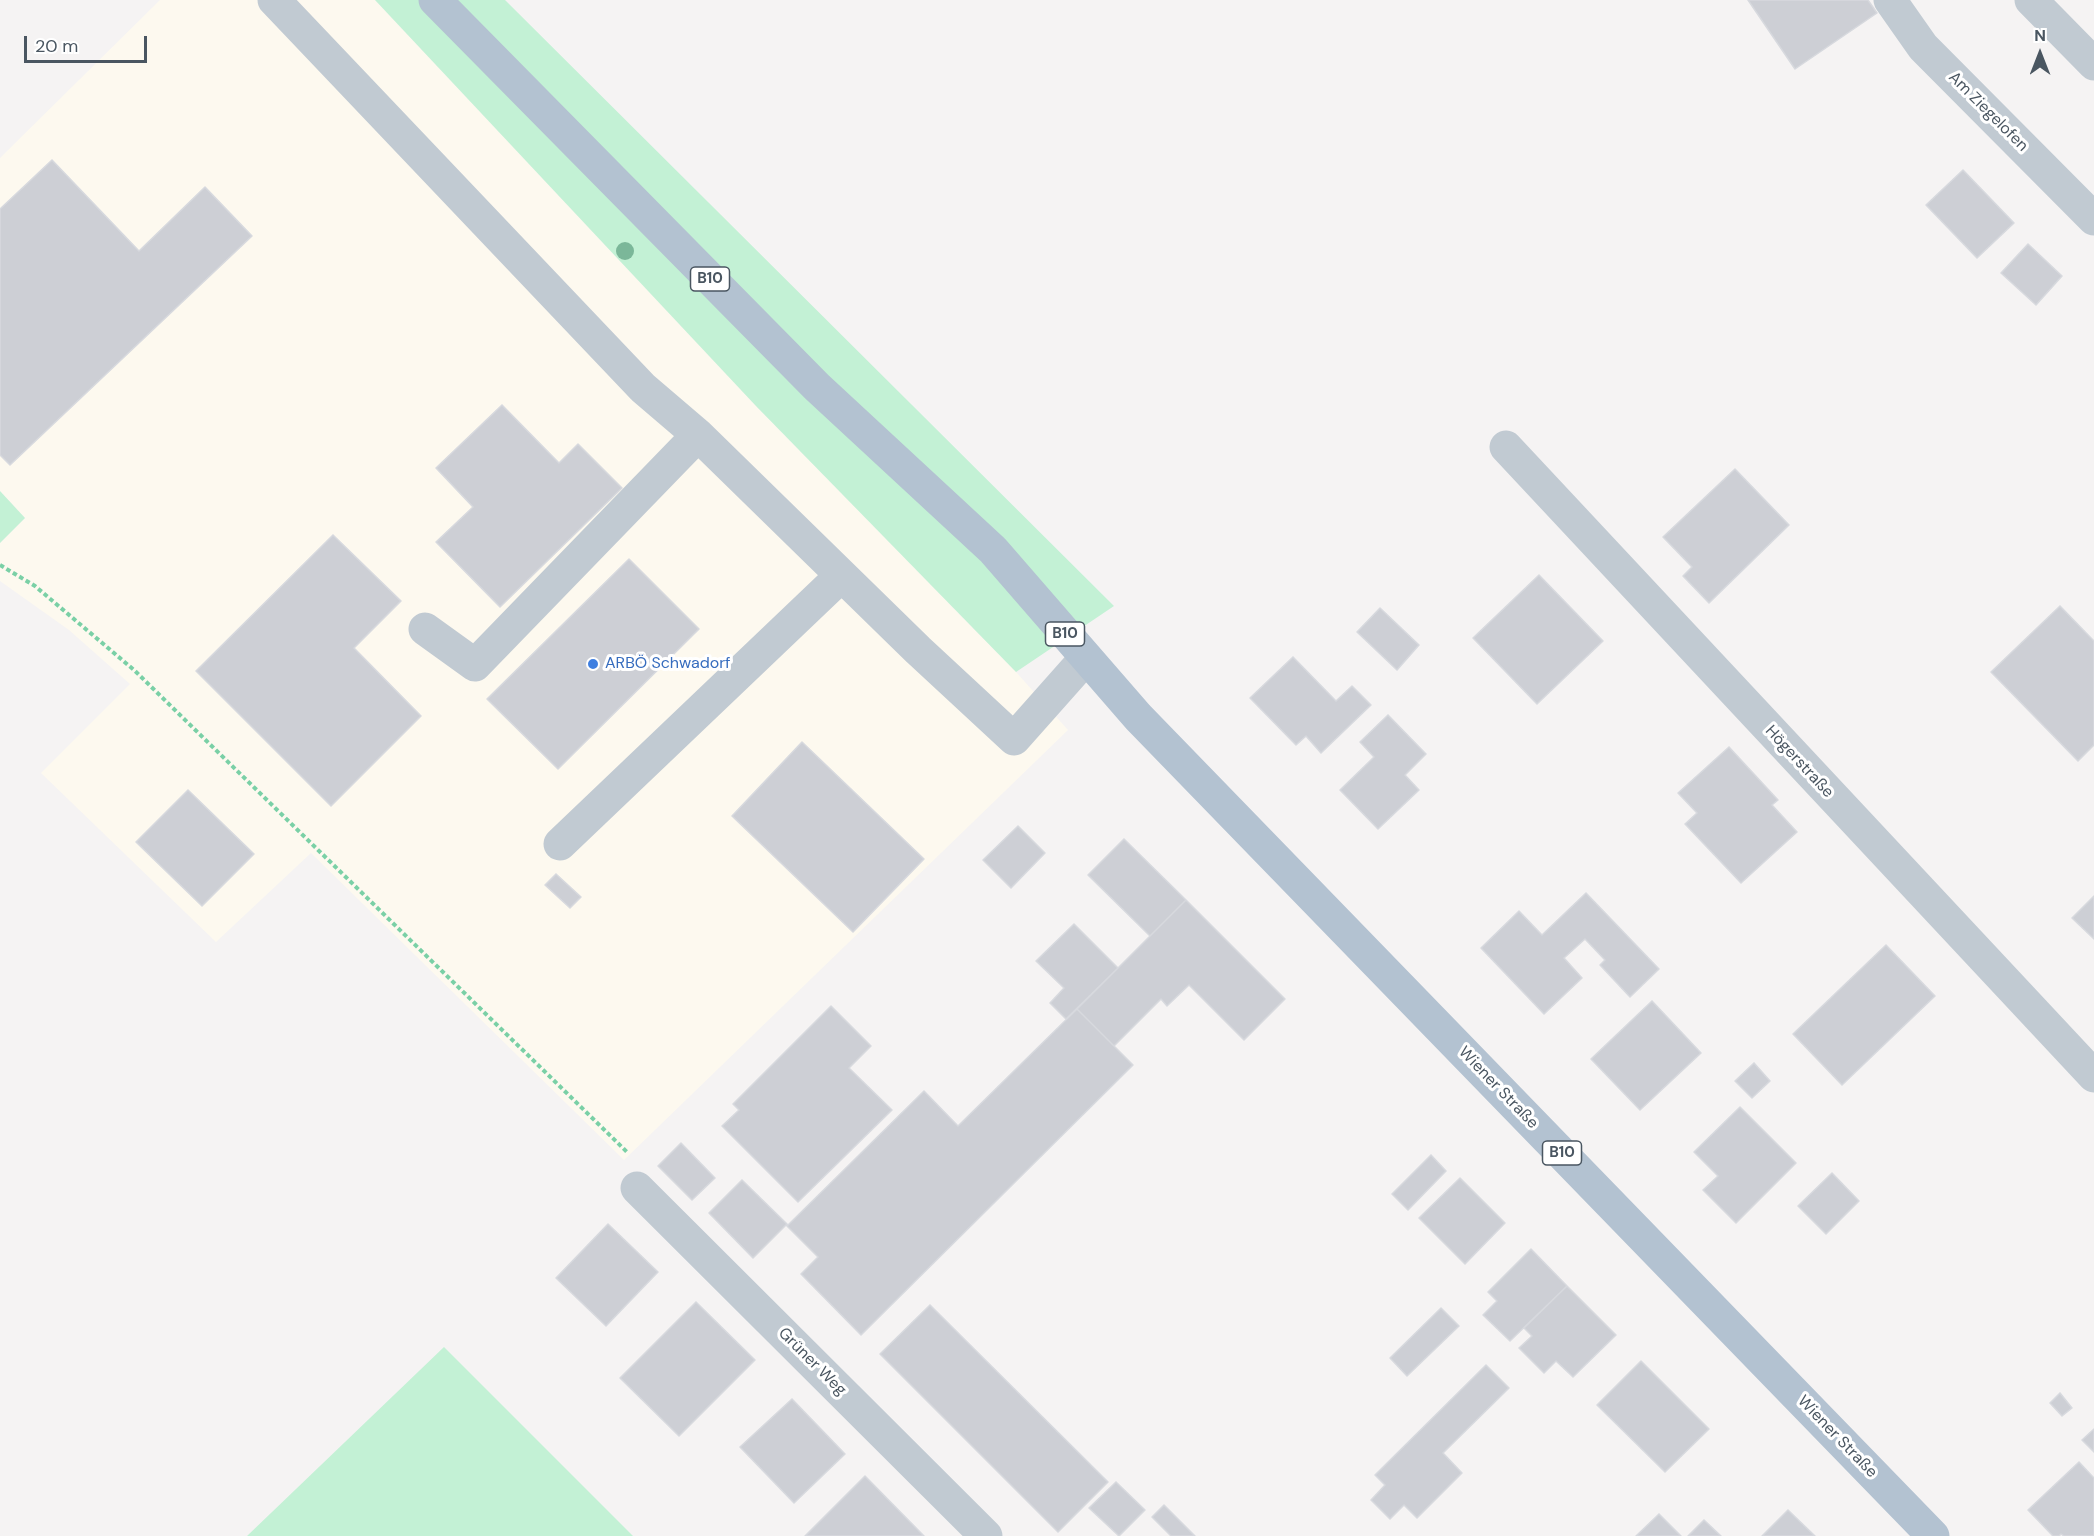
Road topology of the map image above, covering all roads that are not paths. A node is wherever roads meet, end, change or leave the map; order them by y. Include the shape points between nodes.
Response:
1 (274, 0) edge
2 (435, 0) edge
3 (1890, 0) edge
4 (2031, 0) edge
5 (2094, 64) edge
6 (2094, 219) edge
7 (698, 435) junction
8 (1506, 447) dead end
9 (841, 576) junction
10 (425, 629) dead end
11 (1085, 659) junction
12 (560, 844) dead end
13 (2094, 1076) edge
14 (637, 1188) road end
15 (1930, 1535) edge
16 (986, 1536) edge

1 - 7 street via 643,388
2 - 11 main road, B10 via 817,387 993,550
3 - 6 street, Am Ziegelofen via 1923,47
4 - 5 street
7 - 9 street
7 - 10 street via 475,665
8 - 13 street, Högerstraße
9 - 11 street via 1014,739
9 - 12 street
11 - 15 main road, Wiener Straße / B10
14 - 16 street, Grüner Weg

